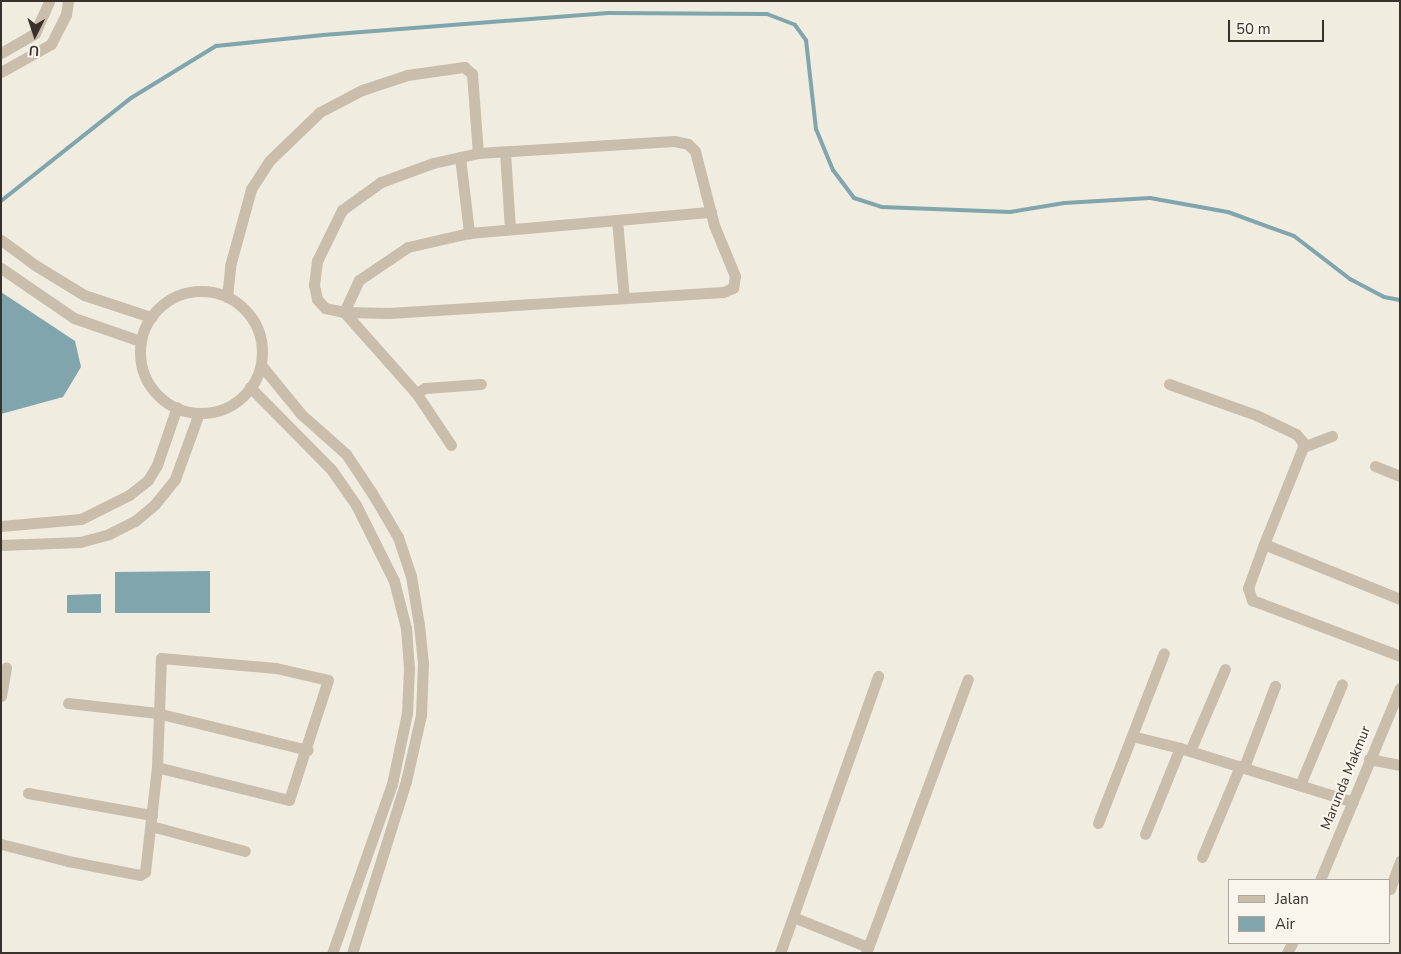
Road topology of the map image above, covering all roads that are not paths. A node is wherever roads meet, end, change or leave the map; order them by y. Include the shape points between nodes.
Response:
1 (49, 1) edge
2 (68, 1) edge
3 (1, 54) edge
4 (1, 72) edge
5 (505, 152) junction
6 (478, 153) junction
7 (460, 158) junction
8 (711, 212) junction
9 (617, 220) junction
10 (510, 229) junction
11 (469, 233) junction
12 (1, 240) edge
13 (1, 268) edge
14 (227, 297) junction
15 (624, 298) junction
16 (344, 312) junction
17 (151, 317) junction
18 (140, 341) junction
19 (260, 365) junction
20 (481, 384) dead end
21 (1168, 384) dead end
22 (250, 387) junction
23 (416, 393) junction
24 (177, 407) junction
25 (199, 414) junction
26 (1332, 436) dead end
27 (452, 445) dead end
28 (1303, 447) junction
29 (1375, 466) dead end
30 (1400, 476) edge
31 (1, 526) edge
32 (1264, 544) junction
33 (1, 545) edge
34 (1400, 599) edge
35 (1164, 654) dead end
36 (1400, 656) edge
37 (6, 667) dead end
38 (1226, 669) dead end
39 (878, 676) dead end
40 (968, 679) dead end
41 (1342, 684) dead end
42 (1275, 686) dead end
43 (1400, 688) edge
44 (1, 696) edge
45 (68, 703) dead end
46 (157, 713) junction
47 (1132, 736) junction
48 (308, 750) junction
49 (1185, 750) junction
50 (1368, 759) junction
51 (1400, 765) edge
52 (156, 767) junction
53 (1242, 767) junction
54 (1300, 785) junction
55 (28, 793) dead end
56 (1353, 802) junction
57 (151, 820) junction
58 (1098, 823) dead end
59 (1145, 834) dead end
60 (1, 844) edge
61 (245, 851) dead end
62 (1202, 857) dead end
63 (1400, 861) edge
64 (1320, 879) edge
65 (1391, 886) edge
66 (793, 916) junction
67 (867, 950) edge
68 (332, 953) edge
69 (352, 953) edge
70 (780, 953) edge

1 - 3 street via 35,32
2 - 4 street via 62,23 51,44
5 - 6 street
5 - 8 street via 674,141 688,144 696,151
5 - 10 street
6 - 7 street
6 - 14 street via 472,74 464,67 408,75 362,90 320,112 269,160 251,189 230,266
7 - 11 street
7 - 16 street via 433,163 381,182 342,210 317,261 314,284 317,299 324,308
8 - 9 street
8 - 15 street via 736,276 733,288 723,292
9 - 10 street
9 - 15 street
10 - 11 street
11 - 16 street via 408,247 359,280
12 - 17 street via 84,295
13 - 18 street via 74,318
14 - 17 street via 214,292 187,292 163,304
14 - 19 street via 239,304 256,325 261,344
15 - 16 street via 389,313
16 - 23 street
17 - 18 street
18 - 24 street via 141,364 150,386 160,397
19 - 22 street
19 - 69 street via 301,414 346,454 372,493 398,537 411,576 419,625 423,663 422,715 406,781
20 - 23 street via 425,388
21 - 28 street via 1282,426 1300,438
22 - 25 street via 229,405
22 - 68 street via 331,469 356,505 394,581 406,628 409,668 407,713 392,784
23 - 27 street
24 - 25 street
24 - 31 street via 157,465 148,480 128,496 81,519
25 - 33 street via 175,479 155,504 135,521 109,534 80,542
26 - 28 street
28 - 32 street
29 - 30 street
32 - 34 street
32 - 36 street via 1248,588 1252,600
35 - 47 street
37 - 44 street
38 - 49 street
39 - 66 street
40 - 67 street
41 - 54 street
42 - 53 street
43 - 50 street, Marunda Makmur
45 - 46 street
46 - 48 street
46 - 48 street via 161,658 276,668 321,676 328,681
46 - 52 street
47 - 49 street
47 - 58 street
48 - 52 street via 289,800
49 - 53 street
49 - 59 street
50 - 51 street
50 - 56 street, Marunda Makmur
52 - 57 street
53 - 54 street
53 - 62 street
54 - 56 street
55 - 57 street
56 - 64 street, Marunda Makmur
57 - 60 street via 147,869 140,874
57 - 61 street
63 - 65 street
66 - 67 street
66 - 70 street

